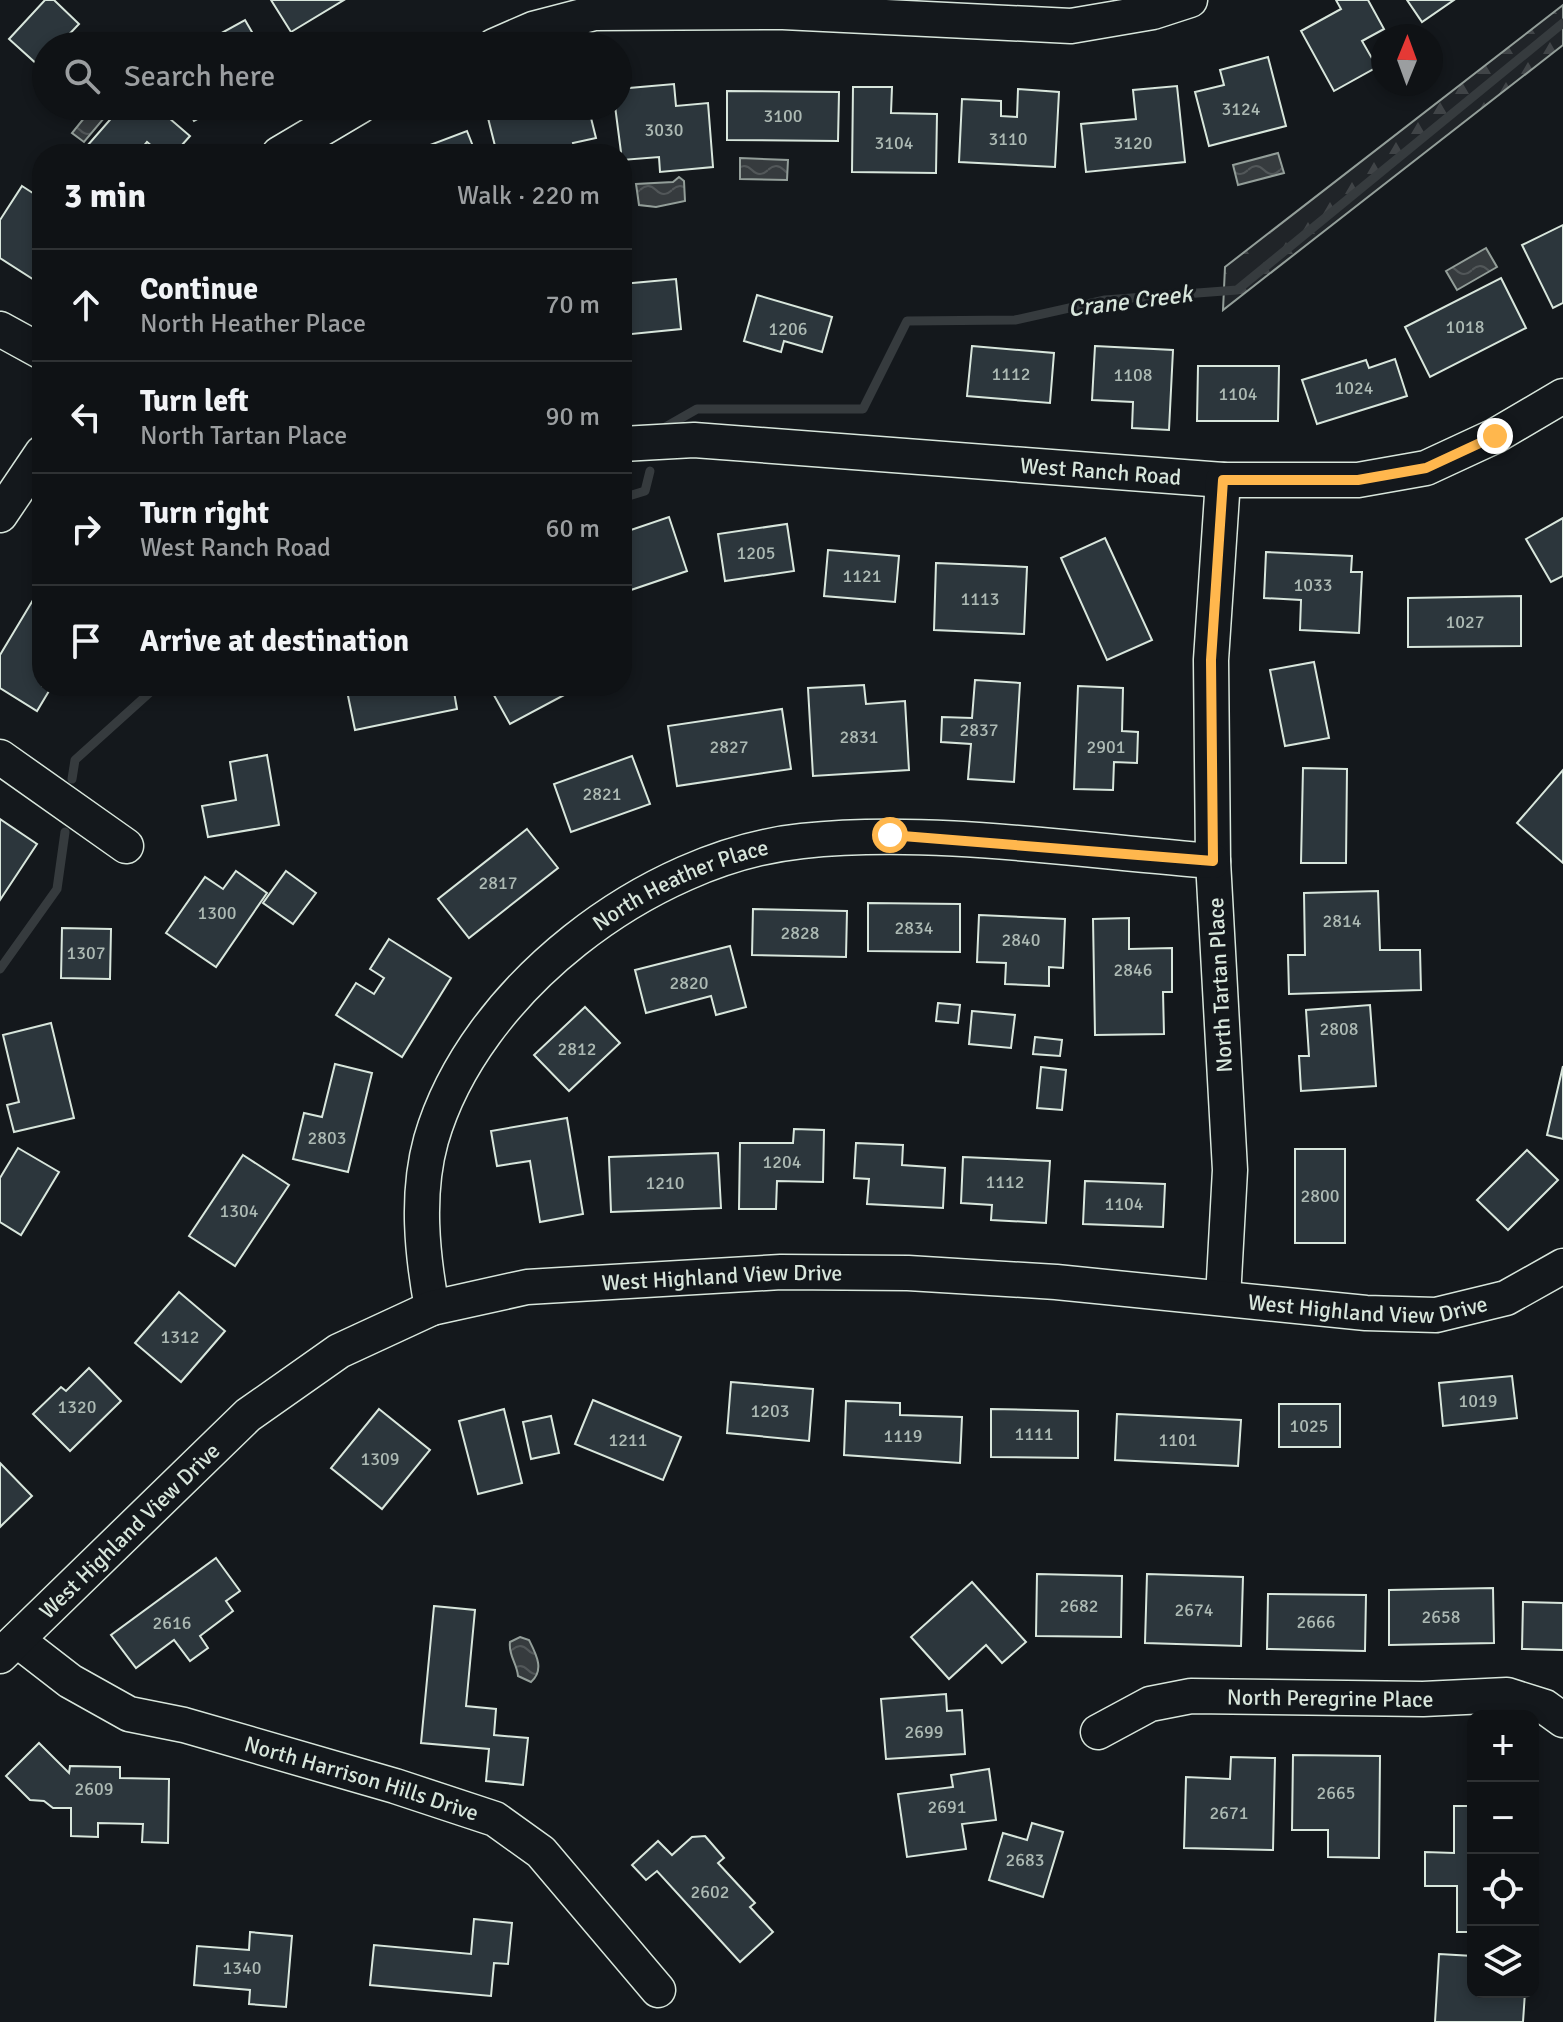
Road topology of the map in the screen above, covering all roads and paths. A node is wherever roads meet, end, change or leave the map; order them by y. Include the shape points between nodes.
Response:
1 (1190, 0) edge
2 (783, 6) edge
3 (526, 32) edge
4 (336, 120) edge
5 (296, 144) edge
6 (0, 329) edge
7 (32, 347) edge
8 (1563, 396) edge
9 (632, 443) edge
10 (32, 468) edge
11 (1223, 480) junction
12 (0, 515) edge
13 (0, 757) edge
14 (126, 846) dead end
15 (1213, 861) junction
16 (1563, 1266) edge
17 (1223, 1298) junction
18 (432, 1308) junction
19 (8, 1648) edge
20 (1563, 1720) edge
21 (1098, 1732) dead end
22 (658, 1990) dead end

1 - 2 street via 1071,26
2 - 3 street via 594,13
4 - 5 street
6 - 7 street
8 - 11 street, West Ranch Road via 1426,468 1358,480
9 - 11 street, West Ranch Road via 694,440
10 - 12 street
11 - 15 street, North Tartan Place via 1211,660
13 - 14 street
15 - 17 street, North Tartan Place via 1230,1170
15 - 18 street, North Heather Place via 890,835 799,841 706,864 610,914 524,983 457,1073 430,1142 422,1211
16 - 17 street, West Highland View Drive via 1506,1298 1436,1315
17 - 18 street, West Highland View Drive via 908,1273 781,1272 527,1287
18 - 19 street, West Highland View Drive via 339,1351 248,1415
19 - 22 street, North Harrison Hills Drive via 129,1714 380,1781 495,1819 541,1852
20 - 21 street, North Peregrine Place via 1545,1707 1507,1695 1191,1696 1150,1704

